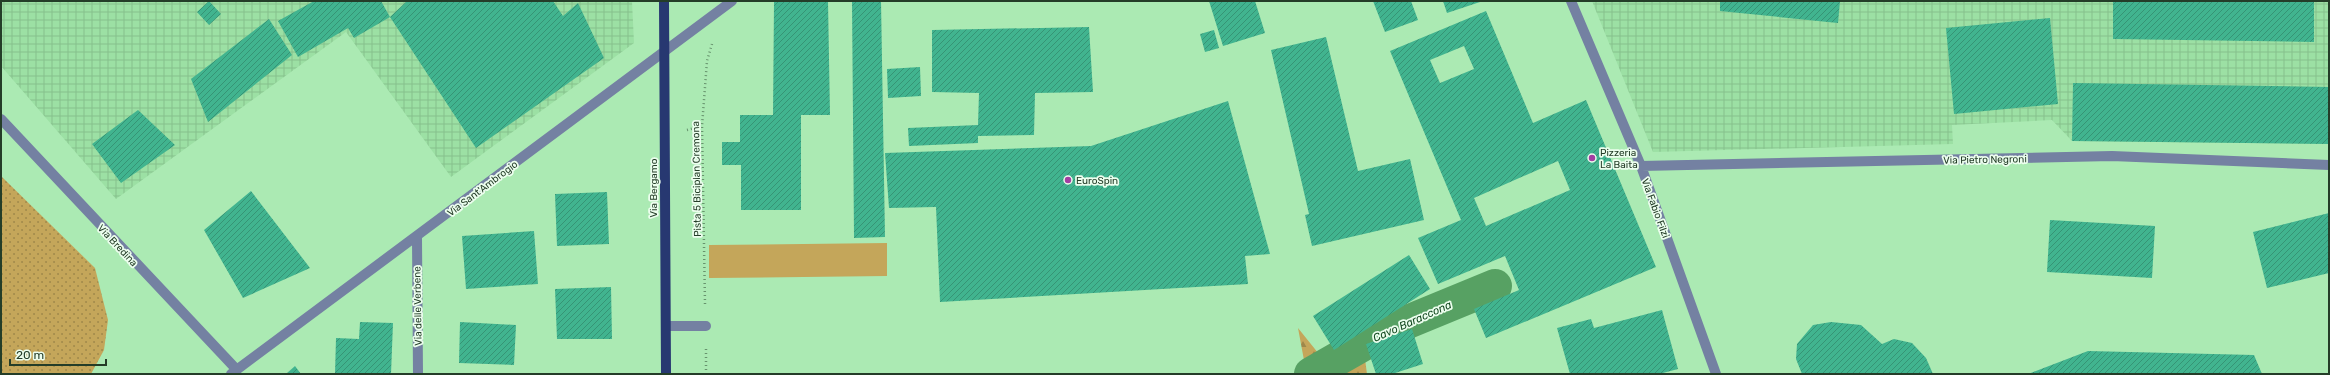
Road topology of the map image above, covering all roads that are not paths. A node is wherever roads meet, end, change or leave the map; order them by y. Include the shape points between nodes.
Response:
1 (664, 1) edge
2 (732, 1) edge
3 (1571, 1) edge
4 (664, 50) junction
5 (1, 119) edge
6 (2329, 165) edge
7 (1641, 166) junction
8 (416, 238) junction
9 (666, 326) junction
10 (706, 326) road end
11 (234, 372) edge
12 (418, 374) edge
13 (666, 374) edge
14 (1716, 374) edge

1 - 4 main road, Via Bergamo
2 - 4 street, Via Sant'Ambrogio
3 - 7 street, Via Fabio Filzi
4 - 8 street, Via Sant'Ambrogio
4 - 9 main road, Via Bergamo
5 - 11 street, Via Bredina
6 - 7 street, Via Pietro Negroni via 2112,156
7 - 14 street, Via Fabio Filzi
8 - 11 street, Via Sant'Ambrogio
8 - 12 street, Via delle Verbene
9 - 10 street
9 - 13 main road, Via Bergamo

